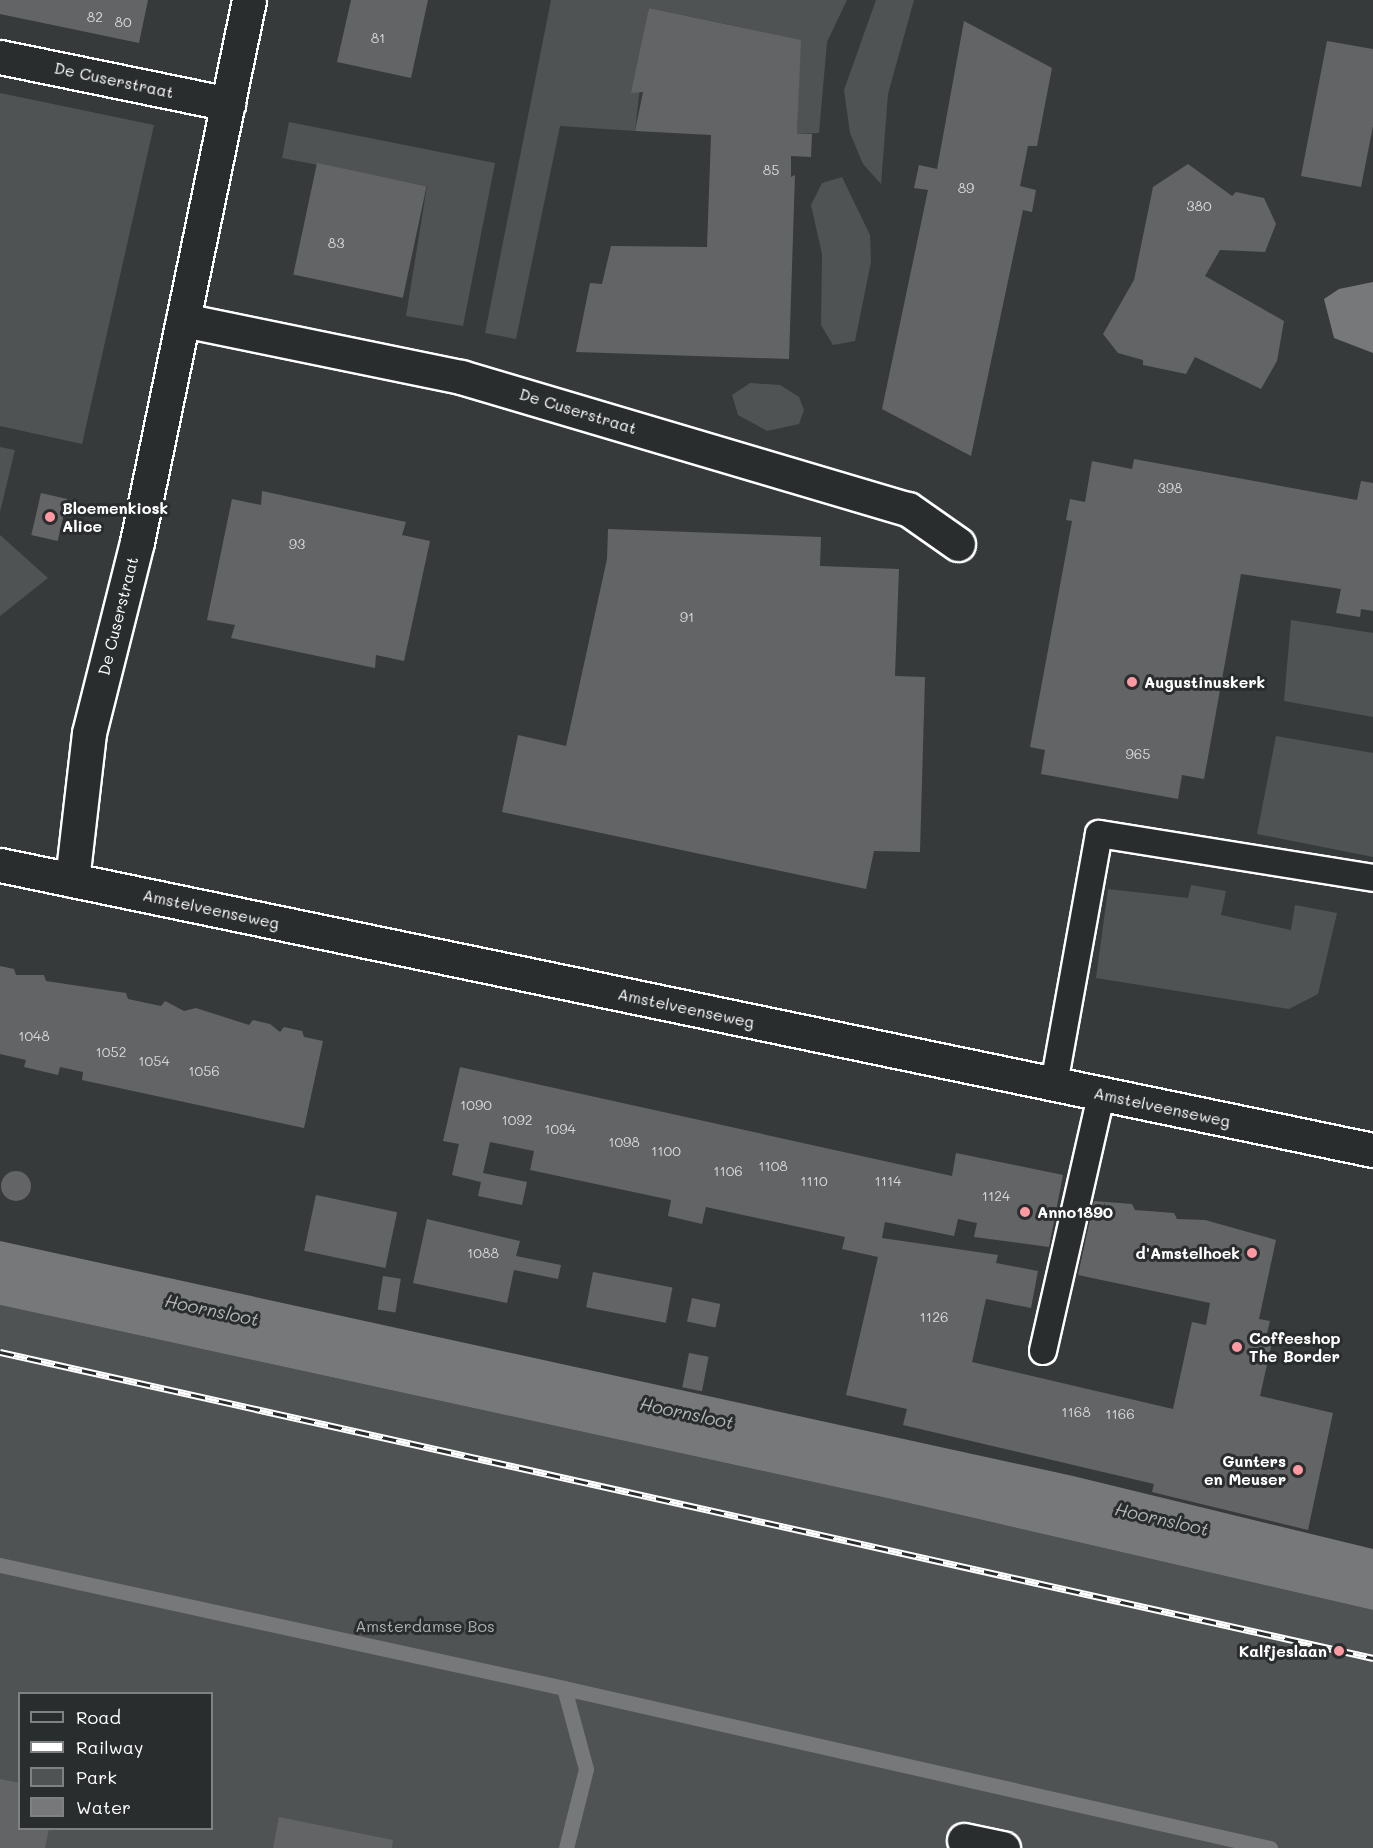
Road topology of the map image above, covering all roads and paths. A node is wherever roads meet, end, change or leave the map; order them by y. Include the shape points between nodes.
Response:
1 (249, 0) edge
2 (0, 57) edge
3 (228, 104) junction
4 (183, 320) junction
5 (958, 544) dead end
6 (0, 865) edge
7 (1373, 878) edge
8 (72, 880) junction
9 (1054, 1084) junction
10 (1101, 1095) junction
11 (1373, 1150) edge
12 (1043, 1351) dead end
13 (964, 1840) dead end
14 (1003, 1848) edge

1 - 3 street, De Cuserstraat
2 - 3 street, De Cuserstraat
3 - 4 street, De Cuserstraat
4 - 5 street, De Cuserstraat via 461,377 908,509
4 - 8 street, De Cuserstraat via 137,542 89,733
6 - 8 street, Amstelveenseweg
7 - 9 lane via 1099,834
8 - 9 street, Amstelveenseweg
9 - 10 street, Amstelveenseweg
10 - 11 street, Amstelveenseweg
10 - 12 lane
13 - 14 street

